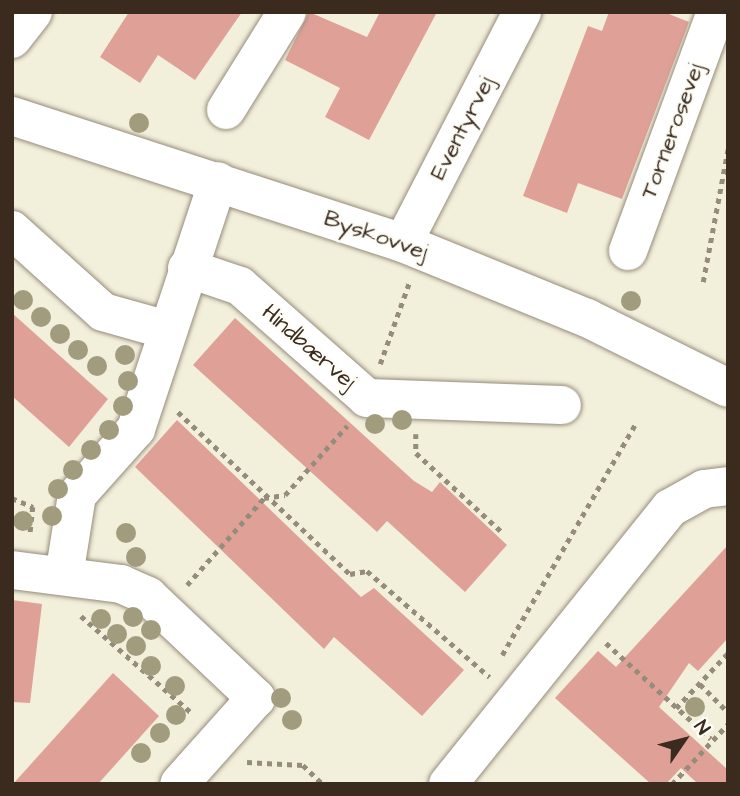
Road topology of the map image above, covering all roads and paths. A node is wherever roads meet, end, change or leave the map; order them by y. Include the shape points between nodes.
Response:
1 (33, 12) edge
2 (287, 12) edge
3 (522, 12) edge
4 (716, 12) edge
5 (12, 40) edge
6 (226, 110) dead end
7 (12, 116) edge
8 (728, 149) edge
9 (218, 181) junction
10 (12, 230) edge
11 (412, 247) junction
12 (628, 251) dead end
13 (187, 268) junction
14 (703, 282) dead end
15 (167, 330) junction
16 (728, 388) edge
17 (146, 398) junction
18 (368, 398) junction
19 (416, 400) junction
20 (562, 405) dead end
21 (635, 425) dead end
22 (728, 486) edge
23 (12, 498) edge
24 (270, 498) junction
25 (502, 532) dead end
26 (19, 571) edge
27 (69, 594) junction
28 (163, 611) junction
29 (580, 618) junction
30 (728, 653) edge
31 (498, 662) dead end
32 (700, 684) junction
33 (485, 690) dead end
34 (676, 708) junction
35 (728, 712) edge
36 (728, 724) edge
37 (220, 738) junction
38 (711, 739) junction
39 (179, 784) edge
40 (323, 784) edge
41 (448, 784) edge
42 (672, 784) edge

1 - 5 street
2 - 6 street
3 - 11 street, Eventyrvej
4 - 12 street, Tornerosevej
7 - 9 street, Byskovvej
8 - 14 path
9 - 11 street, Byskovvej
9 - 13 street
10 - 15 street via 103,312
11 - 16 street, Byskovvej via 587,318
11 - 18 path
13 - 15 street
13 - 18 street, Hindbærvej via 240,286
15 - 17 street
17 - 24 path via 169,404
17 - 27 street via 136,429 77,495
18 - 19 street, Hindbærvej
18 - 24 path via 285,495
19 - 20 street, Hindbærvej
19 - 25 path via 416,453
21 - 31 path
22 - 29 street via 704,489 670,508
23 - 26 path via 33,507
24 - 28 path
24 - 33 path via 350,574 367,571 490,675
26 - 27 street
27 - 28 street via 121,584
27 - 37 path
28 - 37 street via 256,698
29 - 34 path
29 - 41 street
30 - 32 path
32 - 34 path
32 - 35 path
34 - 38 path
36 - 38 path
37 - 39 street
37 - 40 path via 252,766 280,760 303,765
38 - 42 path

